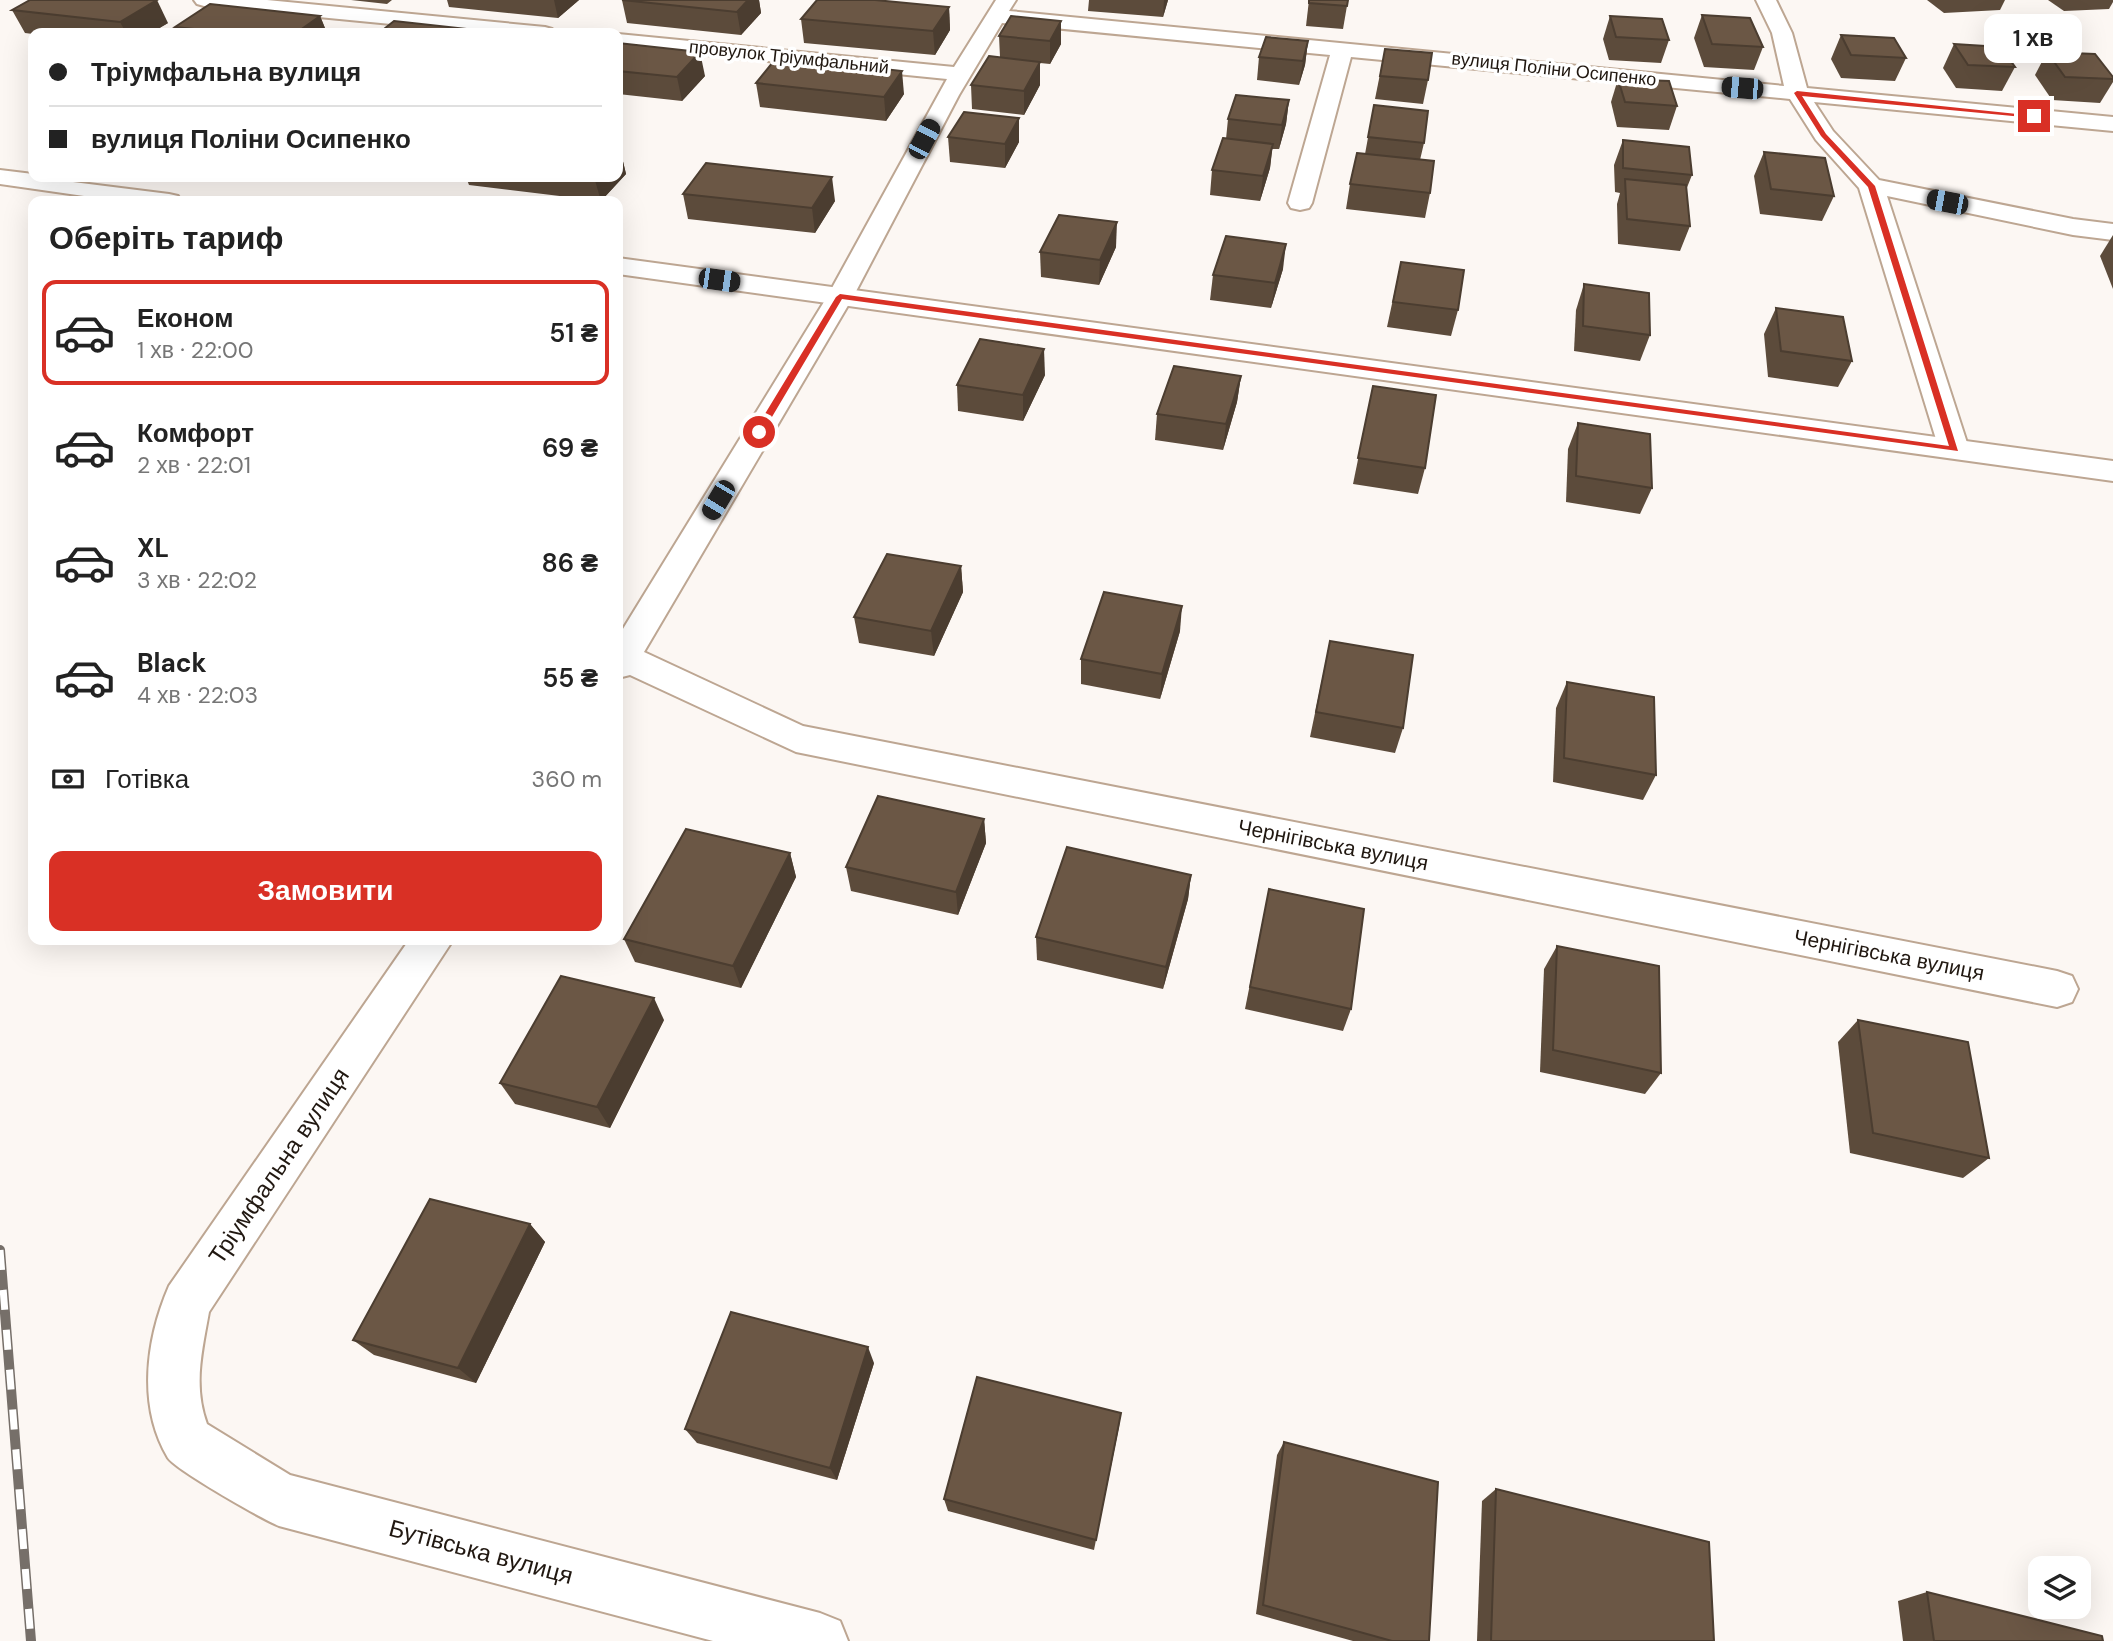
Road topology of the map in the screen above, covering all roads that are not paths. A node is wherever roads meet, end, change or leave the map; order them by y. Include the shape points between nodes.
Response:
1 (204, 0) edge
2 (1766, 0) edge
3 (1001, 8) edge
4 (493, 28) edge
5 (623, 40) edge
6 (1343, 48) junction
7 (961, 74) junction
8 (1797, 93) junction
9 (2113, 124) edge
10 (0, 177) edge
11 (28, 181) edge
12 (35, 182) edge
13 (1871, 186) junction
14 (135, 196) edge
15 (1300, 203) dead end
16 (2113, 232) edge
17 (623, 267) edge
18 (840, 297) junction
19 (1954, 449) junction
20 (2113, 471) edge
21 (623, 659) edge
22 (623, 663) edge
23 (429, 945) edge
24 (2057, 989) dead end
25 (176, 1410) joint
26 (820, 1641) edge

1 - 4 street
2 - 8 street via 1782,33
3 - 6 street, вулиця Поліни Осипенко
3 - 7 street
5 - 7 street, провулок Тріумфальний
6 - 8 street, вулиця Поліни Осипенко
6 - 15 street
7 - 18 street
8 - 9 street, вулиця Поліни Осипенко
8 - 13 street via 1824,135
10 - 11 street
12 - 14 street
13 - 16 street
13 - 19 street
17 - 18 street
18 - 19 street
18 - 21 street
19 - 20 street
22 - 24 street, Чернігівська вулиця via 796,738
23 - 25 street, Тріумфальна вулиця via 186,1303 172,1374
25 - 26 street, Бутівська вулиця via 188,1442 279,1499

